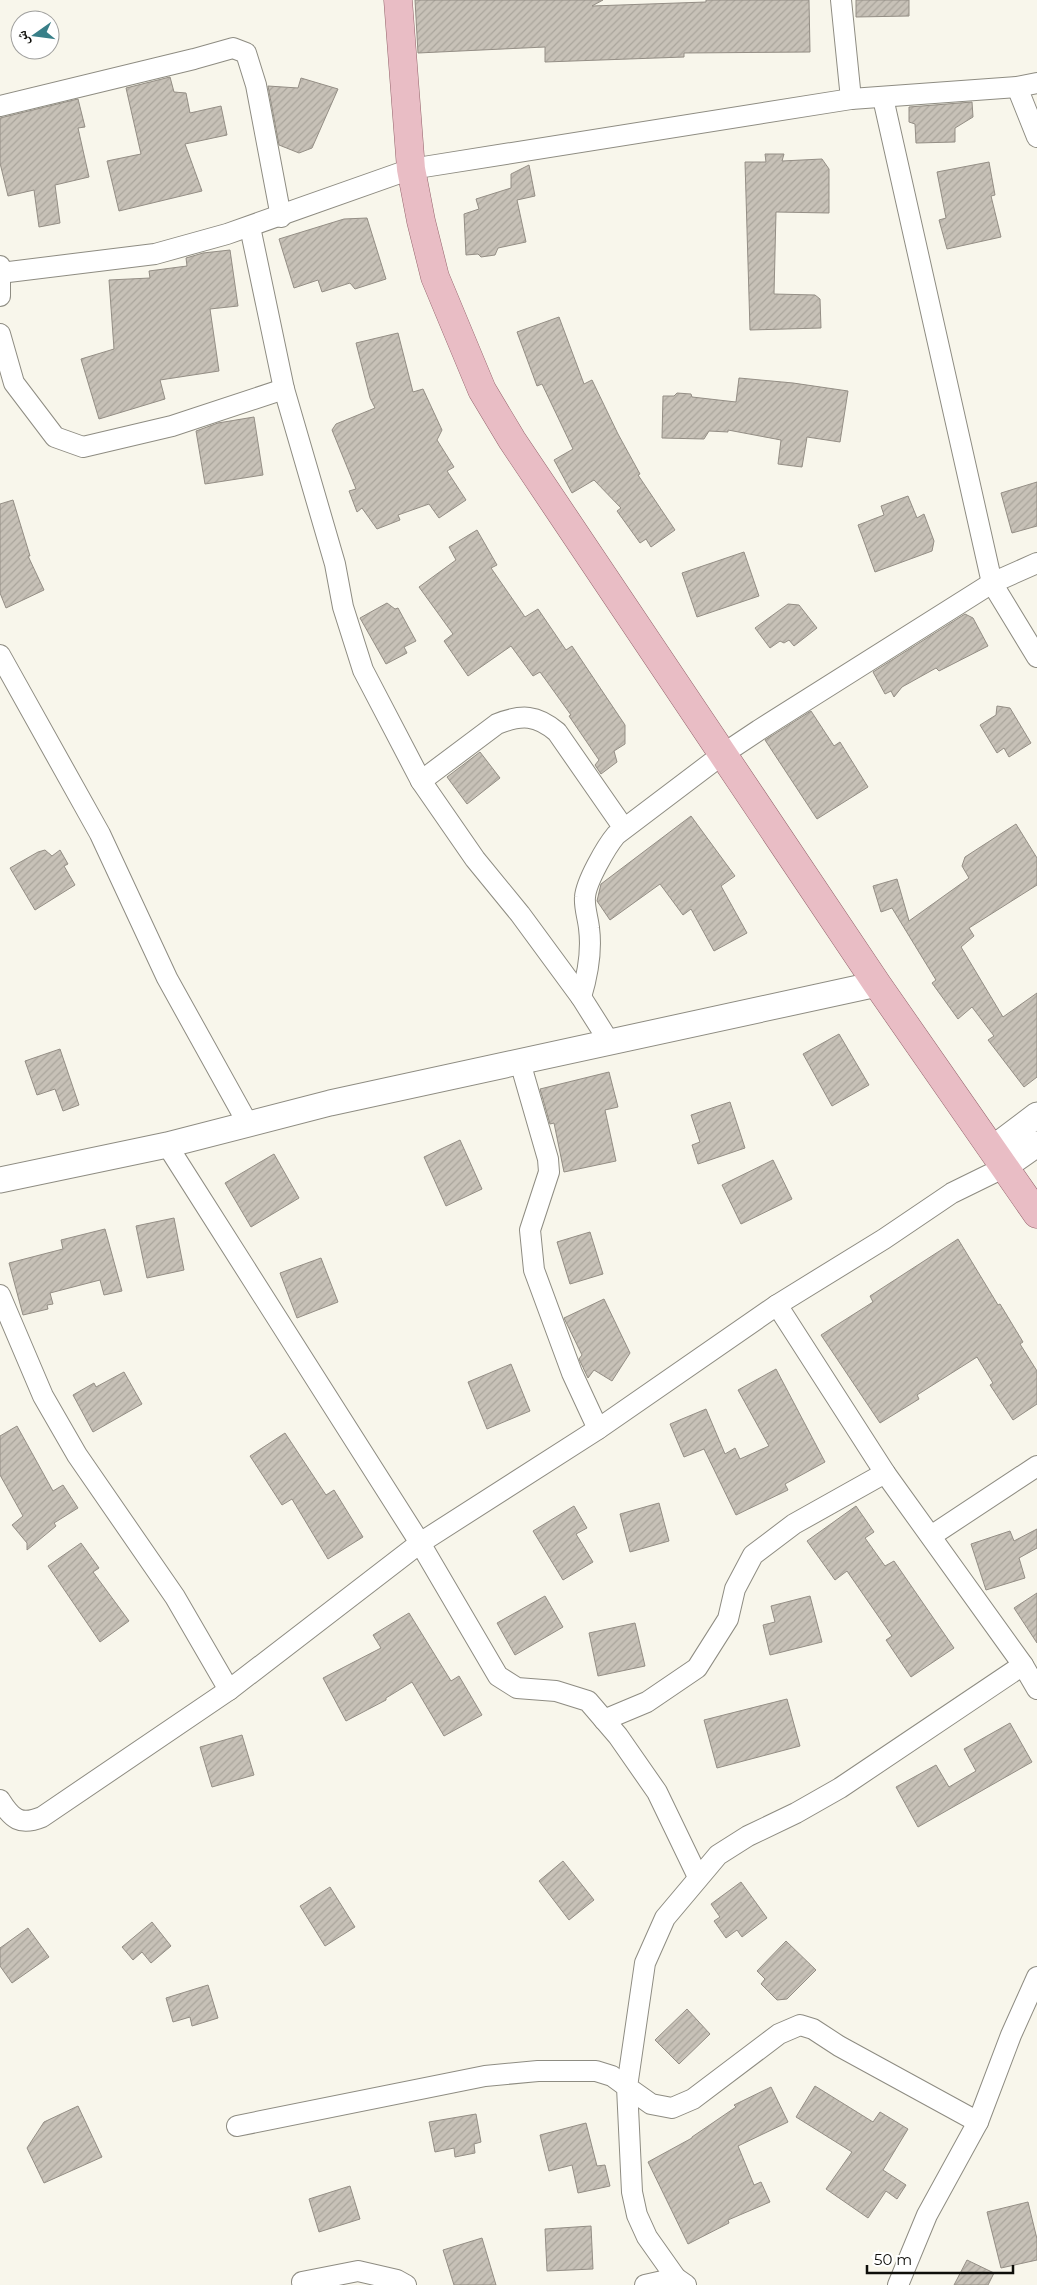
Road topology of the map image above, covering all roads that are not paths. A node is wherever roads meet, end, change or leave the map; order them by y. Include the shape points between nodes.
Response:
1 (398, 0) edge
2 (842, 0) edge
3 (1037, 83) edge
4 (1017, 87) junction
5 (883, 98) junction
6 (851, 99) junction
7 (0, 106) edge
8 (1037, 137) edge
9 (411, 169) junction
10 (281, 217) junction
11 (250, 227) junction
12 (0, 271) edge
13 (0, 296) edge
14 (0, 334) edge
15 (284, 389) junction
16 (1037, 563) edge
17 (992, 583) junction
18 (0, 654) edge
19 (1037, 657) edge
20 (723, 754) junction
21 (421, 781) junction
22 (624, 827) junction
23 (877, 984) junction
24 (581, 997) junction
25 (610, 1043) junction
26 (520, 1062) junction
27 (1037, 1115) edge
28 (248, 1124) junction
29 (1037, 1144) edge
30 (167, 1145) junction
31 (998, 1159) junction
32 (0, 1180) edge
33 (1037, 1214) edge
34 (0, 1295) edge
35 (777, 1305) junction
36 (598, 1429) junction
37 (1037, 1466) edge
38 (885, 1473) junction
39 (931, 1536) junction
40 (420, 1543) junction
41 (1023, 1665) junction
42 (1037, 1689) edge
43 (229, 1690) junction
44 (604, 1720) junction
45 (0, 1800) edge
46 (698, 1877) junction
47 (1037, 1977) edge
48 (628, 2087) junction
49 (978, 2122) junction
50 (237, 2126) dead end
51 (302, 2282) dead end
52 (681, 2282) edge
53 (406, 2285) edge
54 (645, 2285) edge
55 (898, 2285) edge

1 - 9 main road
2 - 6 street
3 - 4 street
4 - 5 street
4 - 8 street
5 - 6 street
5 - 17 street
6 - 9 street
7 - 10 street via 233,48 246,53 256,85
9 - 10 street
9 - 20 main road via 435,277 482,390 512,440
10 - 11 street
11 - 12 street via 155,254
11 - 15 street
12 - 13 street
14 - 15 street via 14,383 55,436 83,447 172,426
15 - 21 street via 335,564 352,639 363,670
16 - 17 street
17 - 19 street
17 - 20 street
18 - 28 street via 100,834 167,978
20 - 22 street
20 - 23 main road
21 - 22 street via 497,724 518,718 544,721 558,732
21 - 24 street
22 - 24 street via 603,852 586,891 590,953
23 - 25 street
23 - 31 main road
24 - 25 street
25 - 26 street
26 - 28 street
26 - 36 street via 549,1172 530,1230 534,1270 572,1373
27 - 31 street
28 - 30 street
29 - 31 street
30 - 32 street
30 - 40 street
31 - 33 main road
31 - 35 street via 884,1239
34 - 43 street via 43,1396 77,1455 175,1597
35 - 36 street
35 - 38 street
36 - 40 street
37 - 39 street
38 - 39 street
38 - 44 street via 794,1524 753,1555 735,1589 728,1619 697,1668 647,1702
39 - 41 street
40 - 43 street
40 - 44 street via 498,1676 517,1688 556,1691 588,1702
41 - 42 street
41 - 46 street via 840,1788 733,1845 718,1855
43 - 45 street via 30,1822 17,1820
44 - 46 street via 656,1792
46 - 48 street via 665,1918 645,1963
47 - 49 street
48 - 49 street via 651,2104 672,2108 693,2099 778,2034 800,2025 813,2028
48 - 50 street via 612,2076 596,2071 538,2071 485,2076
48 - 52 street via 632,2192 637,2215 647,2237
49 - 55 street via 927,2215
51 - 53 street via 358,2271
52 - 54 street

